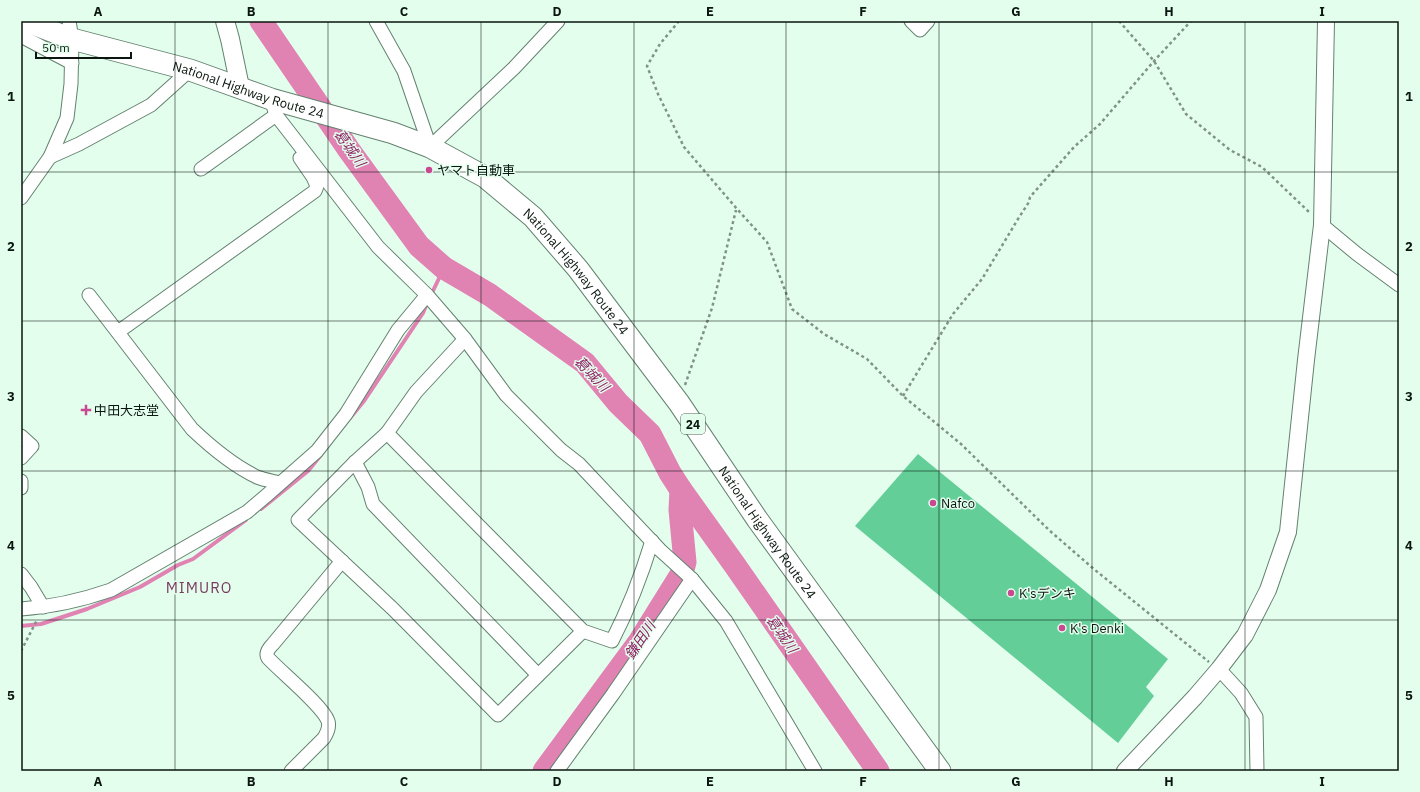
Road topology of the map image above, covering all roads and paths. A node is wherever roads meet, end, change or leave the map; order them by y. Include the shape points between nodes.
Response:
1 (25, 21) edge
2 (224, 21) edge
3 (376, 21) edge
4 (558, 21) edge
5 (679, 21) edge
6 (911, 21) edge
7 (928, 21) edge
8 (1119, 21) edge
9 (1191, 21) edge
10 (1326, 21) edge
11 (71, 30) edge
12 (21, 36) edge
13 (1154, 61) junction
14 (72, 63) junction
15 (190, 70) junction
16 (240, 87) junction
17 (278, 109) junction
18 (430, 147) junction
19 (50, 157) junction
20 (201, 169) dead end
21 (21, 198) edge
22 (736, 209) junction
23 (1322, 225) junction
24 (1399, 285) edge
25 (89, 295) dead end
26 (428, 295) junction
27 (118, 332) junction
28 (465, 339) junction
29 (903, 396) junction
30 (679, 403) junction
31 (387, 433) junction
32 (21, 436) edge
33 (21, 458) edge
34 (355, 462) junction
35 (21, 481) edge
36 (280, 484) junction
37 (21, 488) edge
38 (656, 545) junction
39 (342, 561) junction
40 (21, 574) edge
41 (692, 579) junction
42 (43, 608) junction
43 (21, 609) edge
44 (583, 630) junction
45 (21, 652) edge
46 (1219, 669) junction
47 (538, 674) junction
48 (291, 771) edge
49 (557, 771) edge
50 (815, 771) edge
51 (940, 771) edge
52 (1125, 771) edge
53 (1258, 771) edge

1 - 11 highway, National Highway Route 24 / 24
2 - 16 main road
3 - 18 street via 404,71
4 - 18 street via 514,68
5 - 22 path via 660,44 647,66 684,147
6 - 7 street via 920,30
8 - 13 path
9 - 13 path
10 - 23 street
11 - 14 street
11 - 15 highway, National Highway Route 24 / 24
12 - 14 street
13 - 23 path via 1186,114 1230,150 1262,167
13 - 29 path via 1100,124 1074,147 1030,197 982,279 953,314
14 - 19 street via 67,118
15 - 16 highway, National Highway Route 24 / 24
15 - 19 street via 151,105
16 - 17 highway, National Highway Route 24 / 24
17 - 18 highway, National Highway Route 24 / 24 via 393,133
17 - 20 street
17 - 26 street via 378,247
17 - 27 street via 285,137 313,177 317,186 315,191
18 - 30 highway, National Highway Route 24 / 24 via 485,177 533,217 578,269
19 - 21 street
22 - 29 path via 766,242 792,309 824,334 867,359
22 - 30 path via 712,308
23 - 24 street
23 - 46 street via 1288,532 1268,590 1245,635
25 - 27 street
26 - 28 street
26 - 36 street via 398,330 346,414 317,451
27 - 36 street via 192,429 210,446 258,478
28 - 31 street via 416,392
28 - 38 street via 506,395 560,450 579,464
29 - 46 path via 961,444 1050,531
30 - 51 highway, National Highway Route 24 / 24 via 757,519
31 - 34 street
31 - 44 street
32 - 33 street via 32,446
34 - 39 street via 298,520
34 - 47 street via 368,487 373,504
35 - 37 street
36 - 42 street via 247,512 111,590 89,598
38 - 41 street
38 - 44 street via 612,641
39 - 47 street via 498,715
39 - 48 street via 273,644 267,656 316,705 328,722 324,738
40 - 42 street
41 - 49 street
41 - 50 street via 726,622
42 - 43 street
42 - 45 path
44 - 47 street
46 - 52 street via 1196,697
46 - 53 street via 1241,693 1256,716

